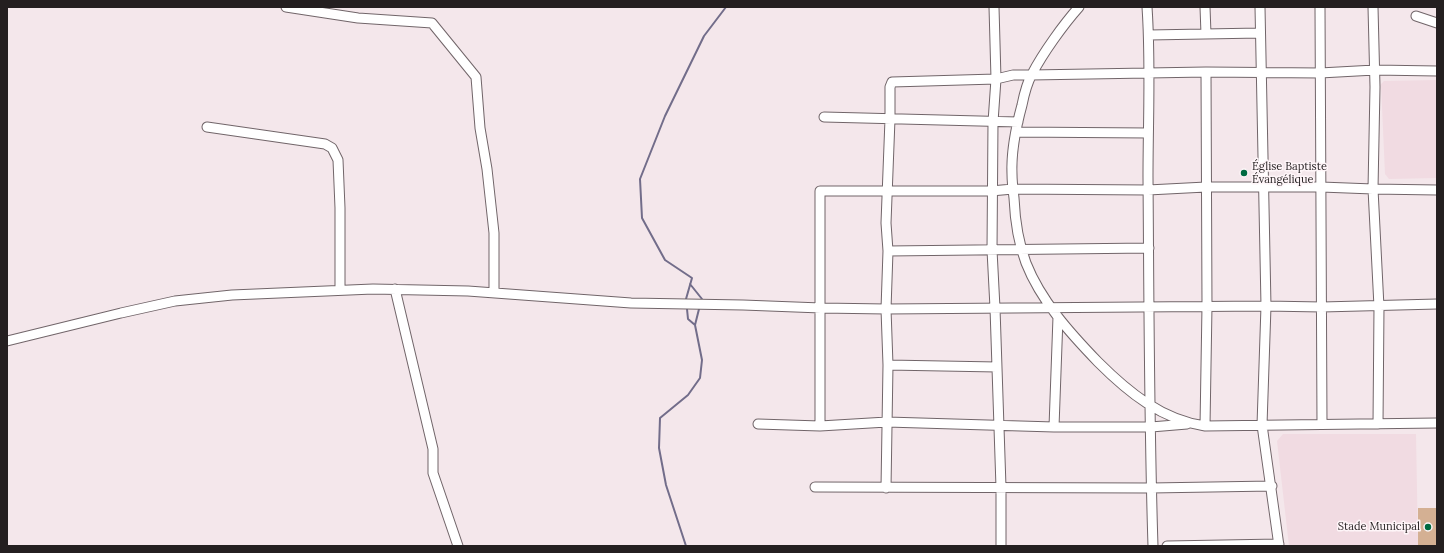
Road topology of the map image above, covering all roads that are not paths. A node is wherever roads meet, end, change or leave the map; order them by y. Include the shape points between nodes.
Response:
1 (286, 7) edge
2 (994, 7) edge
3 (1147, 7) edge
4 (1205, 7) edge
5 (1260, 7) edge
6 (1320, 7) edge
7 (1373, 7) edge
8 (1075, 9) edge
9 (1416, 16) dead end
10 (1437, 22) edge
11 (1260, 33) junction
12 (1206, 34) junction
13 (1149, 35) junction
14 (1375, 70) junction
15 (1437, 71) edge
16 (1206, 72) junction
17 (1150, 73) junction
18 (1261, 73) junction
19 (1320, 73) junction
20 (1031, 75) junction
21 (996, 78) junction
22 (824, 117) dead end
23 (890, 119) junction
24 (993, 122) junction
25 (1018, 122) junction
26 (207, 127) dead end
27 (1016, 132) junction
28 (1148, 133) junction
29 (1206, 187) junction
30 (1264, 187) junction
31 (1321, 187) junction
32 (1013, 189) junction
33 (1148, 190) junction
34 (1373, 190) junction
35 (1437, 190) edge
36 (887, 191) junction
37 (991, 191) junction
38 (1149, 248) junction
39 (992, 250) junction
40 (1022, 250) junction
41 (888, 251) junction
42 (395, 289) junction
43 (340, 290) junction
44 (494, 293) junction
45 (1437, 304) edge
46 (1207, 306) junction
47 (1266, 306) junction
48 (1150, 307) junction
49 (1322, 307) junction
50 (1379, 307) junction
51 (821, 308) junction
52 (995, 308) junction
53 (1051, 308) junction
54 (886, 310) junction
55 (1058, 317) junction
56 (7, 341) edge
57 (888, 365) junction
58 (997, 367) junction
59 (1150, 405) junction
60 (887, 422) junction
61 (1437, 423) edge
62 (758, 424) dead end
63 (1190, 424) junction
64 (1322, 424) junction
65 (1378, 424) junction
66 (1262, 425) junction
67 (820, 426) junction
68 (998, 426) junction
69 (1205, 426) junction
70 (1054, 427) junction
71 (1151, 427) junction
72 (1272, 486) junction
73 (815, 487) dead end
74 (1001, 487) junction
75 (886, 488) junction
76 (1151, 488) junction
77 (1279, 545) edge
78 (458, 546) edge
79 (1001, 546) edge
80 (1153, 546) edge
81 (1168, 546) edge

1 - 44 street via 358,18 432,23 476,77 494,233
2 - 21 street
3 - 13 street
4 - 12 street
5 - 11 street
6 - 19 street
7 - 14 street
8 - 20 street
9 - 10 street
11 - 12 street
11 - 18 street
12 - 13 street
13 - 17 street
14 - 15 street
14 - 19 street
14 - 34 street
16 - 17 street
16 - 18 street
16 - 29 street
17 - 20 street
17 - 28 street
18 - 19 street
18 - 30 street
19 - 31 street
20 - 21 street
20 - 25 street
21 - 23 street via 892,82
21 - 24 street
22 - 23 street
23 - 24 street
23 - 36 street
24 - 25 street
24 - 37 street
25 - 27 street
26 - 43 street via 325,144 332,148 338,160
27 - 28 street
27 - 32 street
28 - 33 street
29 - 30 street
29 - 33 street
29 - 46 street
30 - 31 street
30 - 47 street
31 - 34 street
31 - 49 street
32 - 33 street
32 - 37 street
32 - 40 street via 1018,237
33 - 38 street
34 - 35 street
34 - 50 street
36 - 37 street
36 - 41 street
36 - 51 street via 820,191
37 - 39 street
38 - 40 street
38 - 48 street
39 - 40 street
39 - 41 street
39 - 52 street
40 - 53 street via 1032,275
41 - 54 street
42 - 43 street
42 - 44 street
42 - 78 street via 433,449 433,473
43 - 56 street via 232,295 175,301
44 - 51 street via 631,303
45 - 50 street
46 - 47 street
46 - 48 street
46 - 69 street
47 - 49 street
47 - 66 street
48 - 53 street
48 - 59 street
49 - 50 street
49 - 64 street
50 - 65 street
51 - 54 street
51 - 67 street
52 - 53 street
52 - 54 street
52 - 58 street
53 - 55 street
54 - 57 street
55 - 59 street via 1107,371
55 - 70 street
57 - 58 street
57 - 60 street
58 - 68 street
59 - 63 street
59 - 71 street
60 - 67 street
60 - 68 street
60 - 75 street
61 - 65 street
62 - 67 street
63 - 69 street
63 - 71 street
64 - 65 street
64 - 66 street
66 - 69 street
66 - 72 street
68 - 70 street
68 - 74 street
70 - 71 street
71 - 76 street
72 - 76 street
72 - 77 street
73 - 75 street
74 - 75 street
74 - 76 street
74 - 79 street
76 - 80 street
77 - 81 street

